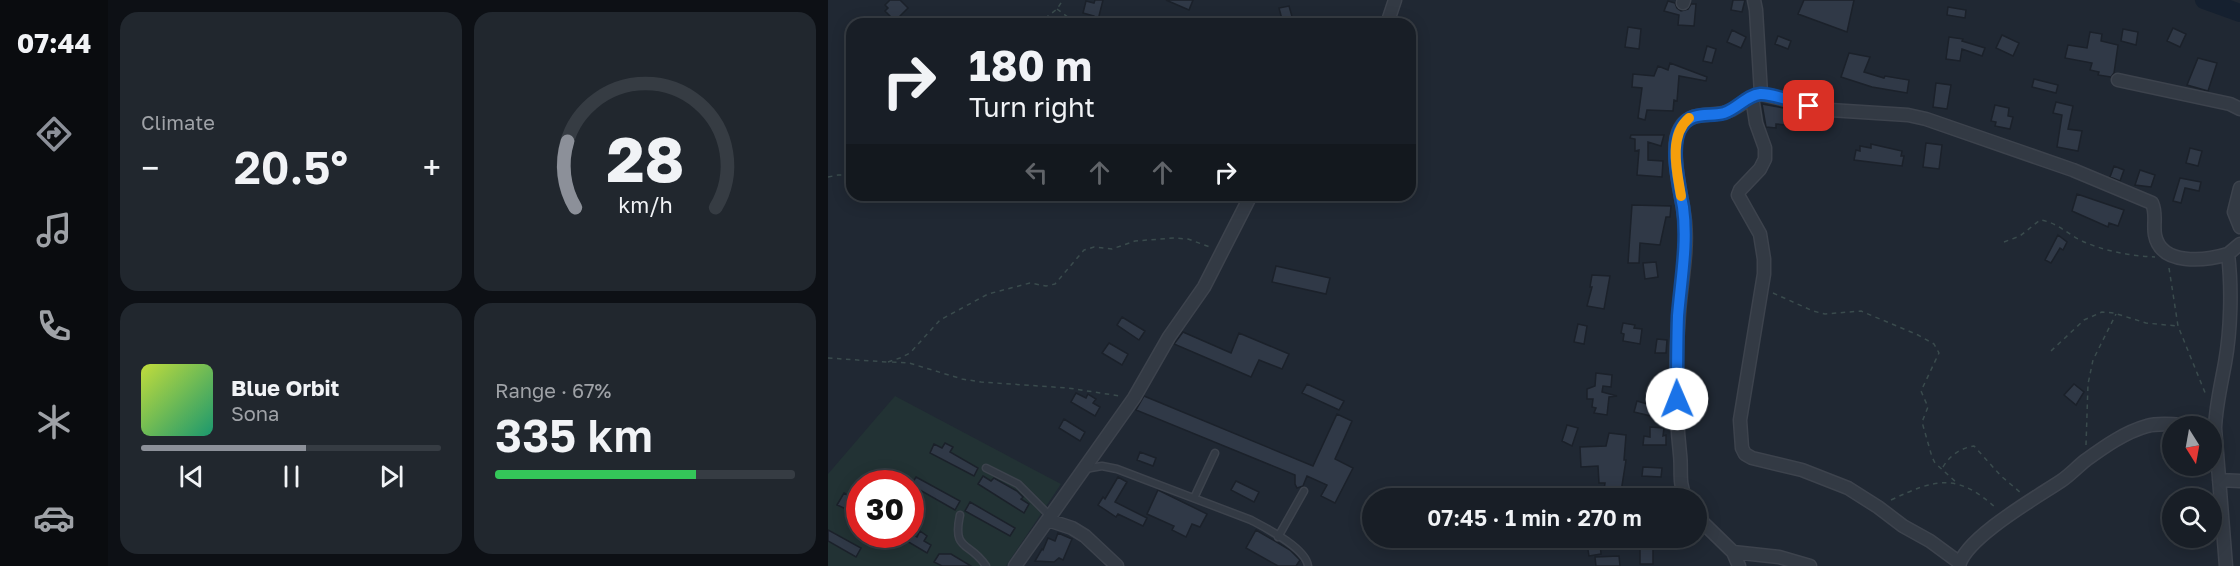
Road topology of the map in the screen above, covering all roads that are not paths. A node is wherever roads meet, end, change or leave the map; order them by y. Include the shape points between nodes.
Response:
1 (1395, 0) edge
2 (1754, 0) edge
3 (1389, 18) edge
4 (2118, 80) dead end
5 (1756, 95) junction
6 (2240, 109) edge
7 (2240, 188) edge
8 (1248, 201) edge
9 (2240, 227) edge
10 (2240, 244) edge
11 (2228, 255) junction
12 (2230, 291) junction
13 (2240, 299) edge
14 (2215, 416) edge
15 (2162, 425) edge
16 (1215, 453) dead end
17 (986, 468) dead end
18 (1084, 469) junction
19 (2219, 476) edge
20 (2219, 480) junction
21 (2240, 481) edge
22 (1682, 488) edge
23 (1304, 491) dead end
24 (1194, 498) junction
25 (960, 515) dead end
26 (1049, 518) junction
27 (1707, 527) edge
28 (1278, 537) junction
29 (1733, 552) junction
30 (1960, 564) edge
31 (986, 566) edge
32 (1016, 566) edge
33 (1117, 566) edge
34 (1308, 566) edge
35 (1739, 566) edge
36 (1810, 566) edge
37 (2226, 566) edge

1 - 3 street
2 - 5 street
4 - 6 street
5 - 11 street via 1830,111 1926,119 2073,170 2152,203 2156,211 2156,237 2168,256 2198,259
5 - 22 street via 1730,111 1688,119 1677,135 1685,237 1678,326 1677,439
5 - 30 street via 1756,123 1765,159 1738,195 1760,234 1764,260 1740,420 1742,448 1748,456 1802,470 1848,489
7 - 9 street via 2234,212
8 - 18 street via 1204,287
10 - 11 street
11 - 12 street
12 - 13 street
12 - 14 street via 2226,361
15 - 30 street via 2148,425 2126,434 2086,460 1983,536
16 - 24 lane
17 - 26 lane via 1018,484
18 - 24 lane via 1117,469
18 - 26 street
19 - 20 street
20 - 21 street
20 - 37 street
23 - 28 lane
24 - 28 lane via 1251,520
25 - 31 lane via 957,537
26 - 32 street
26 - 33 street via 1085,536
27 - 29 street
28 - 34 lane via 1303,554
29 - 35 street
29 - 36 street

